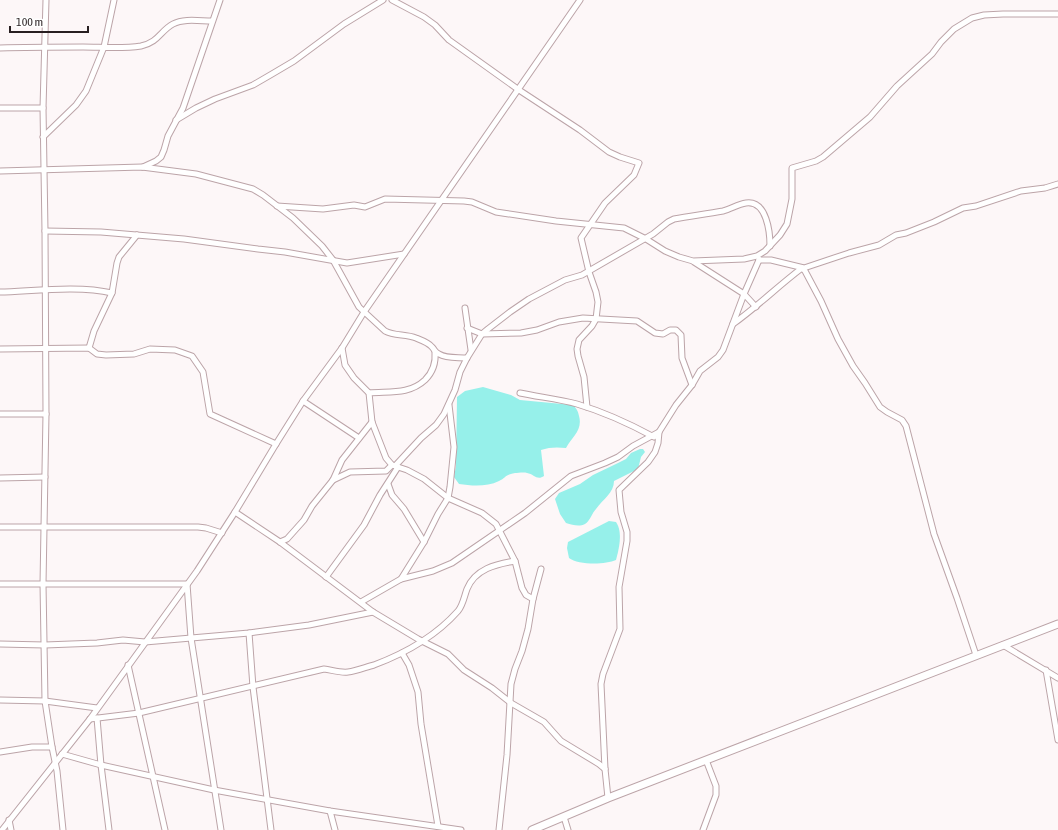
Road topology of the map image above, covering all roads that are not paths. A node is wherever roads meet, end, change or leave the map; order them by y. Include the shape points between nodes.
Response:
1 (46, 0) edge
2 (114, 0) edge
3 (220, 0) edge
4 (383, 0) edge
5 (392, 0) edge
6 (580, 0) edge
7 (1058, 14) edge
8 (212, 21) junction
9 (45, 46) junction
10 (104, 47) junction
11 (0, 48) edge
12 (519, 90) junction
13 (0, 108) edge
14 (43, 108) junction
15 (176, 120) junction
16 (43, 137) junction
17 (142, 167) junction
18 (44, 170) junction
19 (0, 171) edge
20 (1058, 184) edge
21 (442, 201) junction
22 (277, 206) junction
23 (589, 224) junction
24 (45, 231) junction
25 (137, 235) junction
26 (646, 239) junction
27 (770, 246) junction
28 (404, 254) junction
29 (758, 258) junction
30 (333, 260) junction
31 (693, 261) junction
32 (802, 268) junction
33 (589, 272) junction
34 (45, 290) junction
35 (0, 292) edge
36 (112, 293) junction
37 (744, 294) junction
38 (756, 307) junction
39 (465, 308) dead end
40 (364, 312) junction
41 (596, 319) junction
42 (733, 325) junction
43 (467, 328) junction
44 (482, 334) junction
45 (89, 348) junction
46 (342, 348) junction
47 (0, 349) edge
48 (46, 349) junction
49 (471, 350) junction
50 (435, 352) junction
51 (467, 358) junction
52 (692, 385) junction
53 (369, 393) junction
54 (520, 393) dead end
55 (303, 401) junction
56 (449, 404) junction
57 (586, 407) junction
58 (0, 414) edge
59 (46, 414) junction
60 (372, 422) junction
61 (659, 432) junction
62 (652, 436) junction
63 (360, 438) junction
64 (658, 439) junction
65 (276, 444) junction
66 (395, 466) junction
67 (45, 477) junction
68 (0, 478) edge
69 (333, 480) junction
70 (388, 484) junction
71 (448, 498) junction
72 (235, 512) junction
73 (0, 527) edge
74 (44, 527) junction
75 (500, 530) junction
76 (222, 533) junction
77 (280, 542) junction
78 (424, 542) junction
79 (515, 561) junction
80 (541, 570) dead end
81 (326, 577) junction
82 (401, 579) junction
83 (0, 584) edge
84 (43, 584) junction
85 (187, 584) junction
86 (533, 599) junction
87 (361, 602) junction
88 (374, 612) junction
89 (1058, 624) edge
90 (249, 633) junction
91 (191, 638) junction
92 (145, 642) junction
93 (424, 642) junction
94 (0, 644) edge
95 (45, 645) junction
96 (1003, 645) junction
97 (402, 654) junction
98 (976, 655) junction
99 (128, 665) junction
100 (1046, 670) junction
101 (1058, 678) edge
102 (253, 687) junction
103 (200, 699) junction
104 (0, 700) edge
105 (45, 701) junction
106 (511, 703) junction
107 (97, 708) junction
108 (139, 713) junction
109 (97, 718) junction
110 (90, 719) junction
111 (1058, 740) edge
112 (52, 747) junction
113 (0, 752) edge
114 (62, 754) junction
115 (706, 760) junction
116 (55, 763) junction
117 (101, 765) junction
118 (604, 769) junction
119 (154, 776) junction
120 (214, 790) junction
121 (608, 798) junction
122 (267, 799) junction
123 (330, 811) junction
124 (564, 817) junction
125 (9, 820) junction
126 (438, 826) junction
127 (2, 830) edge
128 (11, 830) edge
129 (63, 830) edge
130 (109, 830) edge
131 (165, 830) edge
132 (221, 830) edge
133 (271, 830) edge
134 (335, 830) edge
135 (461, 830) edge
136 (498, 830) edge
137 (532, 830) edge
138 (568, 830) edge
139 (703, 830) edge

1 - 9 street
2 - 10 street
3 - 8 street
4 - 15 street via 272,74 253,85 196,108
5 - 12 street via 424,17 450,40
6 - 12 street
7 - 27 street via 984,15 972,18 954,29 870,117 816,161 792,168 792,199 787,224
8 - 10 street via 181,21 172,24 158,38 140,46
8 - 15 street via 183,108
9 - 10 street
9 - 11 street
9 - 14 street
10 - 16 street via 86,91 76,105
12 - 21 street
12 - 23 street via 609,152 639,163 634,174 605,203
13 - 14 street
14 - 16 street
15 - 17 street via 161,157
16 - 18 street
17 - 18 street
17 - 22 street via 196,174 244,186 263,195
18 - 19 street
18 - 24 street
20 - 32 street via 1021,191 963,208 934,222 896,235 880,245
21 - 22 street via 385,199 365,207 354,205 323,209
21 - 23 street via 472,202 496,212
21 - 28 street
22 - 30 street via 310,233
23 - 26 street via 624,228
23 - 33 street via 581,238
24 - 25 street
24 - 34 street
25 - 30 street via 198,240
25 - 36 street via 119,257
26 - 27 street via 674,219 752,203 765,216
26 - 31 street via 679,257
26 - 33 street
27 - 29 street
28 - 30 street via 352,263
28 - 40 street
29 - 31 street
29 - 32 street
29 - 37 street
30 - 40 street via 355,301
31 - 37 street
32 - 38 street
32 - 98 street via 852,366 880,407 902,420 906,426 934,534
33 - 41 street via 597,297
33 - 44 street via 558,283 529,299
34 - 35 street
34 - 36 street via 94,290
34 - 48 street
36 - 45 street
37 - 38 street
37 - 42 street
38 - 42 street
39 - 43 street
40 - 46 street
40 - 50 street via 385,331 416,338 432,347
41 - 44 street via 567,320 521,333
41 - 52 street via 638,321 655,333 663,334 673,329 678,331 681,335 682,358
41 - 57 street via 579,340 577,349 584,377
42 - 52 street via 721,354 700,371
43 - 44 street
43 - 49 street
44 - 49 street
45 - 48 street
45 - 65 street via 97,354 106,356 134,354 150,349 175,350 192,356 203,372 210,414
46 - 53 street via 345,365
46 - 55 street
47 - 48 street
48 - 59 street
49 - 51 street
50 - 51 street via 439,355
50 - 53 street via 432,371 413,389
51 - 56 street
52 - 61 street
53 - 60 street
54 - 57 street
55 - 63 street
55 - 65 street
56 - 66 street via 436,425
56 - 71 street via 454,447
57 - 62 street
58 - 59 street
59 - 67 street
60 - 63 street
60 - 66 street via 383,452
61 - 62 street
61 - 64 street
62 - 64 street
62 - 75 street via 618,457 571,476
63 - 69 street via 342,460
64 - 118 street via 655,452 648,462 619,490 627,541 619,586 620,629 601,684
65 - 72 street
66 - 69 street via 380,472 350,472
66 - 70 street
66 - 71 street via 424,479
67 - 68 street
67 - 74 street
69 - 77 street via 296,530 287,540
70 - 78 street via 392,495 401,504
70 - 81 street via 364,526
71 - 75 street via 482,512
71 - 78 street
72 - 76 street
72 - 77 street
73 - 74 street
74 - 76 street via 198,527
74 - 84 street
75 - 79 street
75 - 82 street via 452,563
76 - 85 street
77 - 81 street
78 - 82 street
79 - 86 street via 522,588 526,595
79 - 93 street via 494,565 478,574 468,588 459,610
80 - 86 street
81 - 87 street
82 - 87 street
83 - 84 street
84 - 85 street
84 - 95 street
85 - 91 street
85 - 92 street
86 - 106 street via 528,629 511,684
87 - 88 street
88 - 90 street via 309,625
88 - 93 street
89 - 96 main road
90 - 91 street
90 - 102 street
91 - 92 street
91 - 103 street
92 - 95 street via 123,640
92 - 99 street
93 - 97 street
93 - 106 street via 448,654 464,670
94 - 95 street
95 - 105 street
96 - 98 main road
96 - 100 street
97 - 102 street via 356,671 339,672 324,669
97 - 126 street via 409,665 418,692
98 - 115 main road
99 - 107 street
99 - 108 street
100 - 101 street
100 - 111 street
102 - 103 street
102 - 122 street
103 - 108 street
103 - 120 street
104 - 105 street
105 - 107 street
105 - 112 street
106 - 118 street via 544,722 561,741
106 - 136 street
107 - 110 street
108 - 109 street
108 - 119 street
109 - 110 street
109 - 117 street
110 - 114 street
112 - 113 street
112 - 116 street
114 - 116 street
114 - 117 street
115 - 121 main road
115 - 139 street via 716,795
116 - 125 street
116 - 129 street
117 - 119 street
117 - 130 street
118 - 121 street
119 - 120 street
119 - 131 street
120 - 122 street
120 - 132 street
121 - 124 main road
122 - 123 street
122 - 133 street
123 - 126 street
123 - 134 street
124 - 137 main road
124 - 138 street
125 - 127 street
125 - 128 street
126 - 135 street

